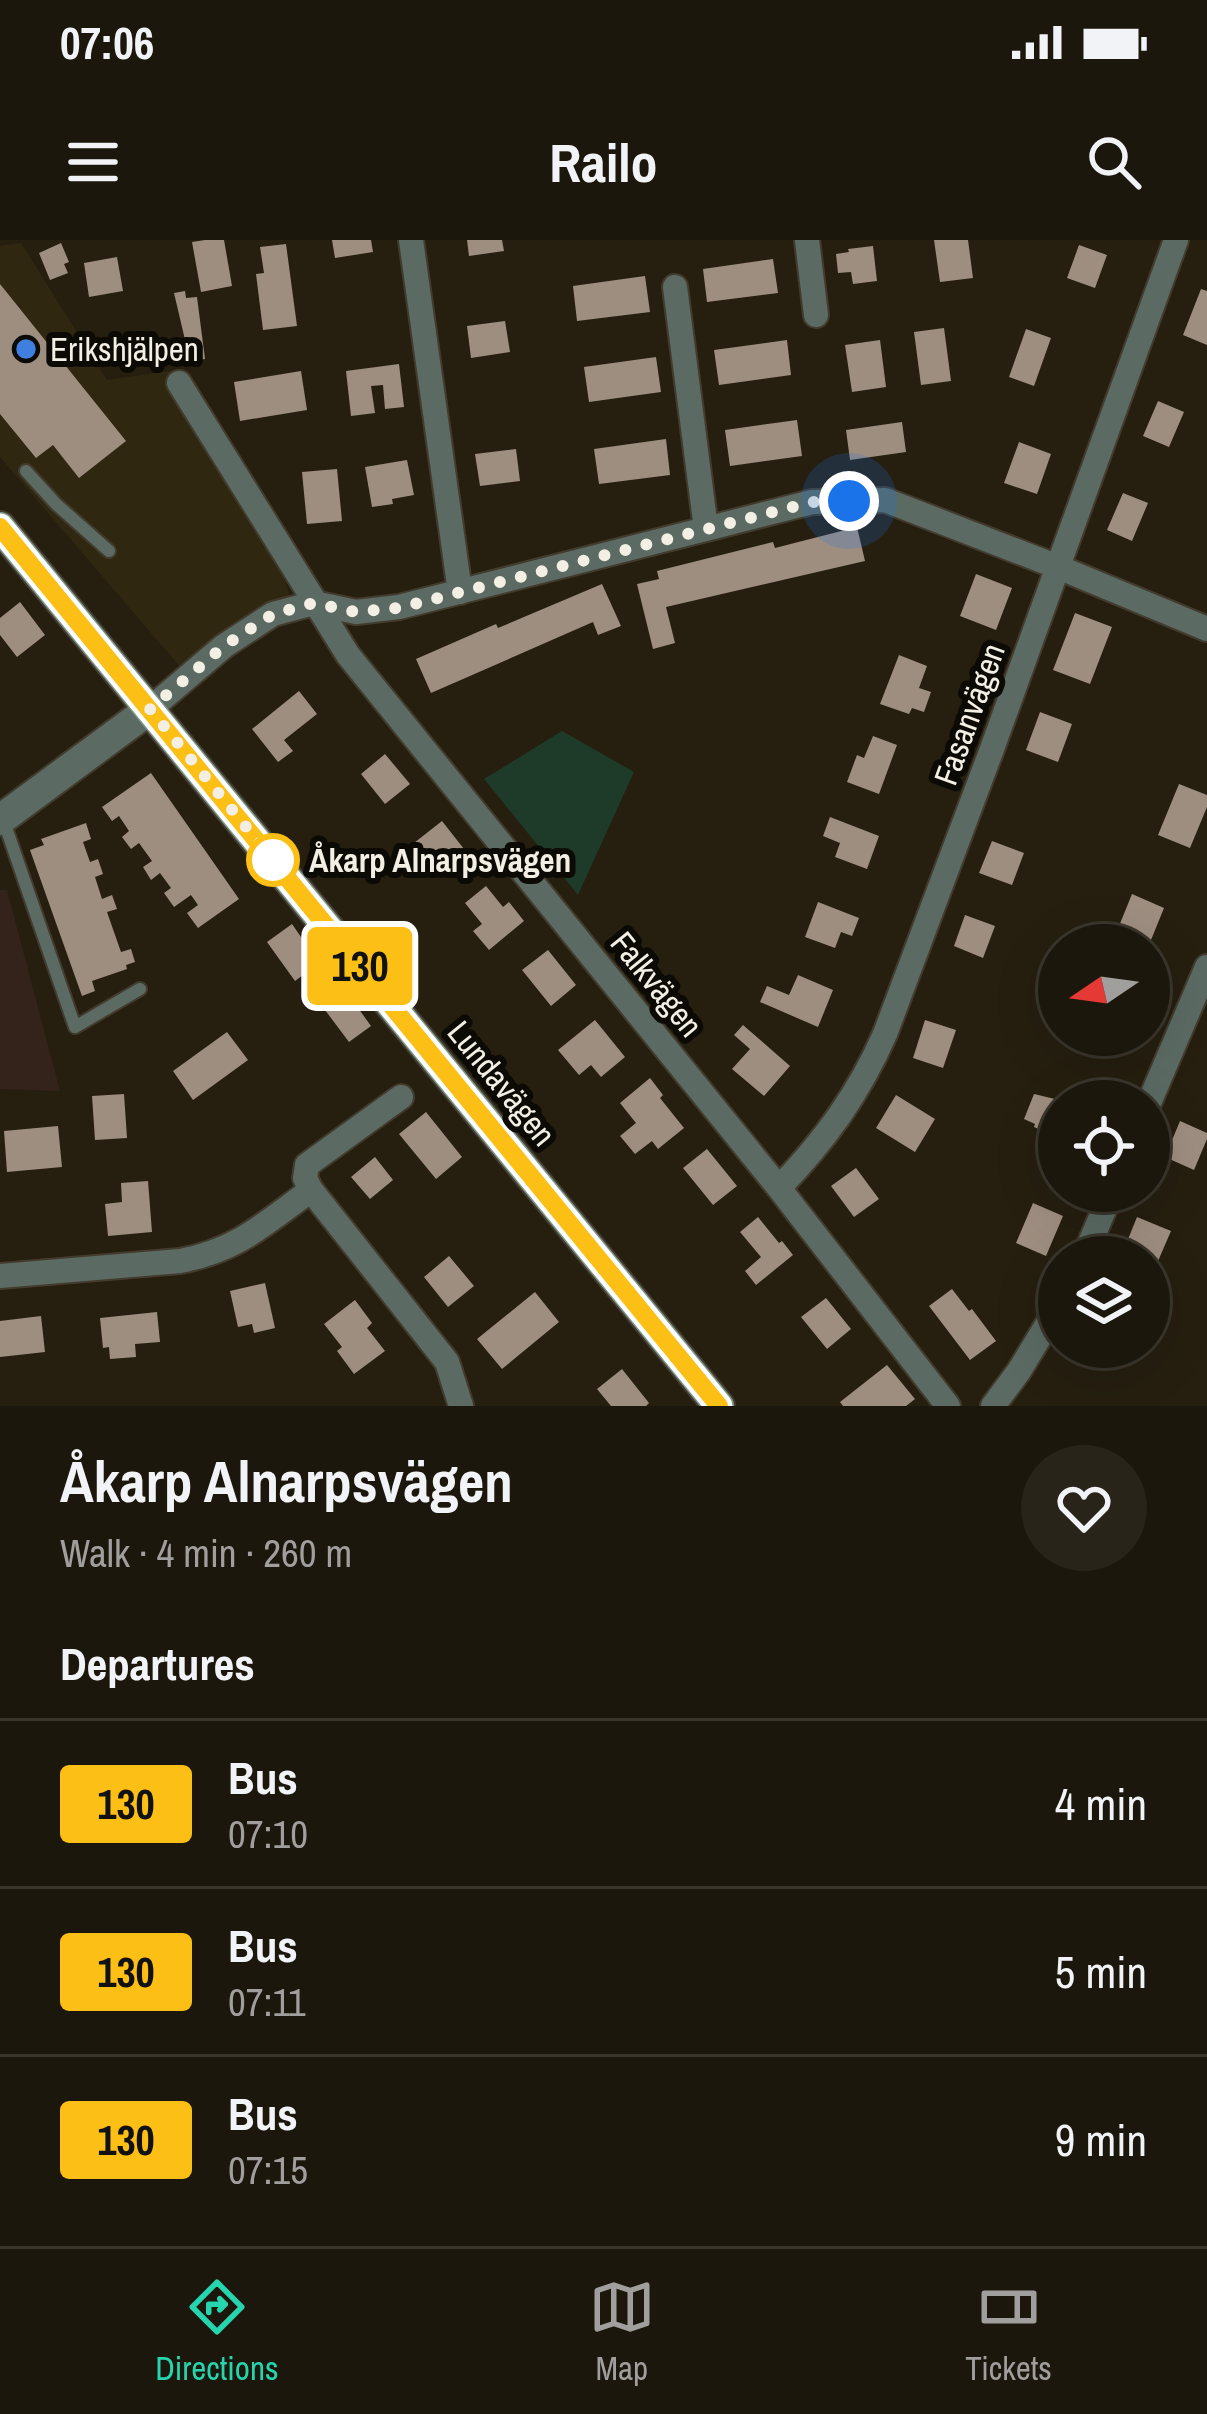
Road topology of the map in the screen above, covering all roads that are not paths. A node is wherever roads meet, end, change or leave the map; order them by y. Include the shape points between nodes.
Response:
1 (411, 240) edge
2 (807, 240) edge
3 (1176, 240) edge
4 (676, 287) dead end
5 (816, 315) dead end
6 (178, 383) dead end
7 (26, 471) dead end
8 (0, 527) edge
9 (706, 529) junction
10 (109, 551) dead end
11 (1058, 567) junction
12 (460, 592) junction
13 (314, 603) junction
14 (1207, 629) edge
15 (150, 709) junction
16 (1, 819) edge
17 (1207, 967) edge
18 (140, 989) dead end
19 (1159, 1080) edge
20 (401, 1097) dead end
21 (779, 1188) junction
22 (311, 1190) junction
23 (0, 1276) edge
24 (1038, 1340) edge
25 (461, 1406) edge
26 (719, 1406) edge
27 (948, 1406) edge
28 (993, 1406) edge

1 - 12 street
2 - 5 street
3 - 11 street, Fasanvägen
4 - 9 street
6 - 13 street, Falkvägen
7 - 10 lane
8 - 15 main road, Lundavägen
9 - 11 street via 812,502 885,500
9 - 12 street
11 - 14 street
11 - 21 street, Fasanvägen via 866,1076
12 - 13 street via 356,612
13 - 15 street via 273,614
13 - 21 street, Falkvägen
15 - 16 street
15 - 26 main road, Lundavägen
16 - 18 lane via 75,1027
17 - 19 street
20 - 22 street via 307,1165
21 - 27 street, Falkvägen
22 - 23 street via 209,1256
22 - 25 street via 447,1362
24 - 28 street

